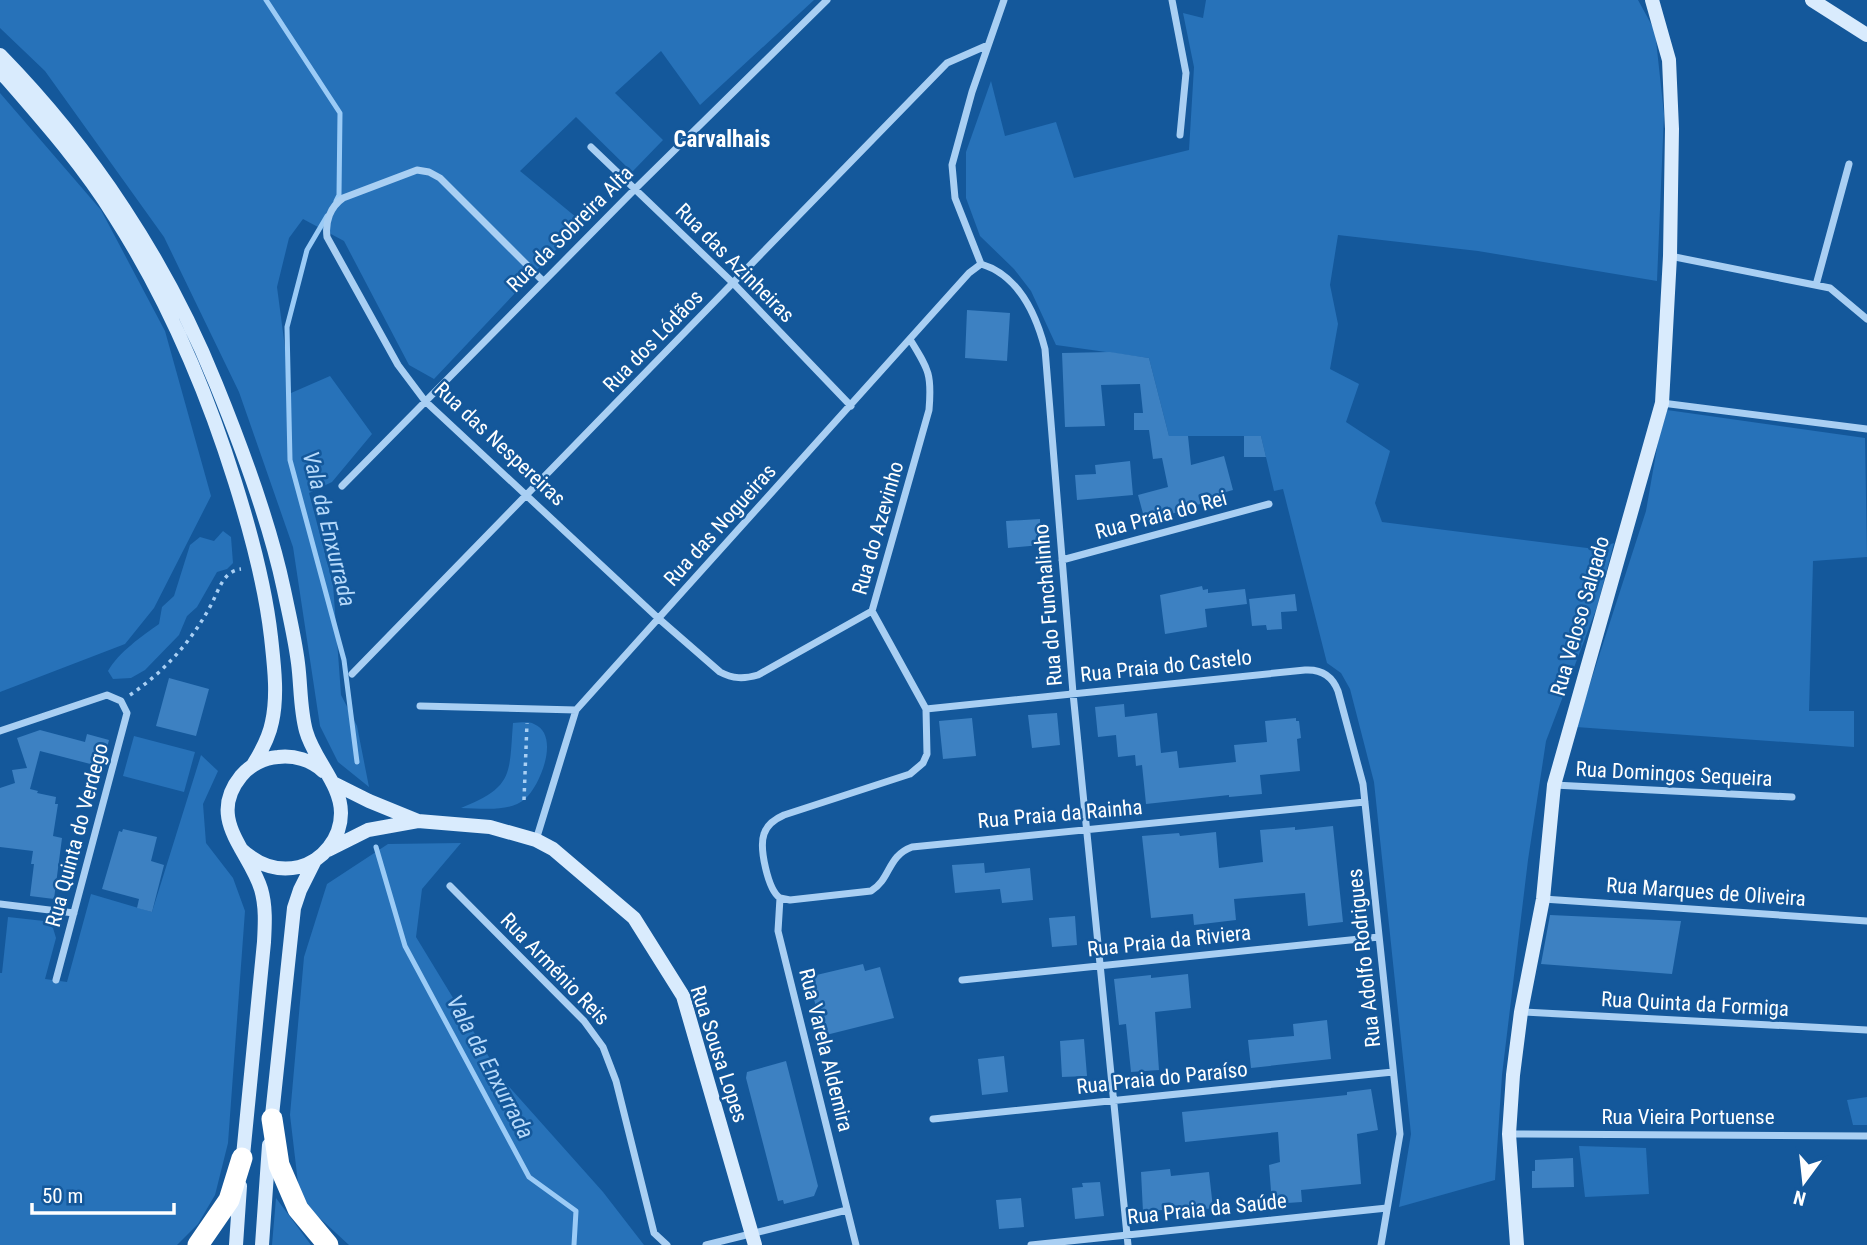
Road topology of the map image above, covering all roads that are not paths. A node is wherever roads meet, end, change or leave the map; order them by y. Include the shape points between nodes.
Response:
1 (827, 0) edge
2 (1004, 0) edge
3 (1172, 0) edge
4 (1652, 0) edge
5 (1812, 0) edge
6 (1867, 35) edge
7 (988, 46) junction
8 (0, 55) edge
9 (0, 71) edge
10 (1180, 135) dead end
11 (591, 147) dead end
12 (1849, 164) dead end
13 (635, 189) junction
14 (1670, 256) junction
15 (981, 264) junction
16 (543, 281) junction
17 (733, 283) junction
18 (1816, 285) junction
19 (1867, 319) edge
20 (911, 341) junction
21 (425, 401) junction
22 (1662, 403) junction
23 (851, 406) junction
24 (1867, 429) edge
25 (342, 486) dead end
26 (528, 495) junction
27 (1269, 504) dead end
28 (1062, 560) junction
29 (872, 611) junction
30 (659, 618) junction
31 (352, 674) dead end
32 (1326, 674) joint
33 (1073, 693) junction
34 (420, 706) dead end
35 (926, 709) junction
36 (576, 710) junction
37 (0, 731) edge
38 (253, 765) junction
39 (329, 779) junction
40 (1554, 785) junction
41 (1792, 797) dead end
42 (1365, 802) junction
43 (418, 821) junction
44 (1087, 830) junction
45 (536, 839) junction
46 (241, 849) junction
47 (320, 856) junction
48 (450, 886) dead end
49 (780, 898) junction
50 (1544, 899) junction
51 (0, 904) edge
52 (74, 913) junction
53 (1867, 921) edge
54 (1379, 937) junction
55 (1100, 966) junction
56 (56, 980) dead end
57 (962, 980) dead end
58 (1521, 1012) junction
59 (1867, 1030) edge
60 (1393, 1072) junction
61 (1114, 1100) junction
62 (272, 1119) junction
63 (933, 1119) dead end
64 (1509, 1134) junction
65 (1867, 1136) edge
66 (242, 1158) junction
67 (1387, 1209) junction
68 (847, 1210) junction
69 (1127, 1235) junction
70 (753, 1240) edge
71 (198, 1245) edge
72 (236, 1245) edge
73 (262, 1245) edge
74 (328, 1245) edge
75 (667, 1245) edge
76 (706, 1245) edge
77 (856, 1245) edge
78 (1031, 1245) edge
79 (1128, 1245) edge
80 (1381, 1245) edge
81 (1517, 1245) edge

1 - 13 street, Rua da Sobreira Alta
2 - 7 street
3 - 10 street via 1186,73
4 - 14 main road, Rua Veloso Salgado via 1669,60
5 - 6 main road
7 - 15 street via 952,165 956,198
7 - 17 street, Rua dos Lódãos via 947,64
8 - 39 main road via 60,120 118,199 185,313 216,384 267,530 286,599 306,730
9 - 38 main road via 63,143 115,216 186,347 220,432 266,592 273,661 273,720
11 - 13 street, Rua das Azinheiras
12 - 18 street
13 - 16 street, Rua da Sobreira Alta
13 - 17 street, Rua das Azinheiras
14 - 18 street
14 - 22 main road, Rua Veloso Salgado
15 - 20 street, Rua das Nogueiras
15 - 28 street, Rua do Funchalinho via 1016,287 1043,341
16 - 21 street, Rua da Sobreira Alta
16 - 21 street, Rua das Nespereiras via 435,174 412,172 337,202 328,217 327,237 398,365
17 - 23 street, Rua das Azinheiras
17 - 26 street, Rua dos Lódãos
18 - 19 street via 1839,294
20 - 23 street, Rua das Nogueiras
20 - 29 street, Rua do Azevinho via 928,368 929,410
21 - 25 street, Rua da Sobreira Alta
21 - 26 street, Rua das Nespereiras
22 - 24 street
22 - 40 main road, Rua Veloso Salgado
23 - 30 street, Rua das Nogueiras
26 - 30 street, Rua das Nespereiras
26 - 31 street, Rua dos Lódãos
27 - 28 street, Rua Praia do Rei
28 - 33 street, Rua do Funchalinho
29 - 30 street, Rua das Nespereiras via 758,675 740,678 720,672
29 - 35 street, Rua do Azevinho
30 - 36 street, Rua das Nogueiras
32 - 33 street, Rua Praia do Castelo via 1305,670
32 - 42 street, Rua Adolfo Rodrigues via 1338,691
33 - 35 street, Rua Praia do Castelo
33 - 44 street, Rua do Funchalinho
34 - 36 street
35 - 49 street, Rua do Azevinho via 927,754 917,769 784,815 767,827 763,845 769,883
36 - 45 street, Rua das Nogueiras
37 - 52 street, Rua Quinta do Verdego via 100,697 114,696 125,706 126,721
38 - 39 main road via 291,757 310,762
38 - 46 main road via 238,780 229,799 228,820
39 - 43 main road, Rua Sousa Lopes
39 - 47 main road via 341,815 334,839
40 - 41 street, Rua Domingos Sequeira
40 - 50 main road, Rua Veloso Salgado
42 - 44 street, Rua Praia da Rainha
42 - 54 street, Rua Adolfo Rodrigues
43 - 45 main road, Rua Sousa Lopes via 490,827
43 - 47 main road, Rua Sousa Lopes via 368,830
44 - 49 street, Rua Praia da Rainha via 912,847 896,856 871,891
44 - 55 street, Rua do Funchalinho
45 - 70 main road, Rua Sousa Lopes via 634,918 683,996
46 - 47 main road via 257,862 276,868 296,868
46 - 66 main road via 260,885 265,911
47 - 62 main road via 294,908
48 - 75 street, Rua Arménio Reis via 584,1021 603,1047 654,1233
49 - 68 street, Rua Varela Aldemira via 778,931
50 - 53 street, Rua Marques de Oliveira
50 - 58 main road, Rua Veloso Salgado
51 - 52 street
52 - 56 street, Rua Quinta do Verdego
54 - 55 street, Rua Praia da Riviera
54 - 60 street, Rua Adolfo Rodrigues
55 - 57 street, Rua Praia da Riviera
55 - 61 street, Rua do Funchalinho
58 - 59 street, Rua Quinta da Formiga
58 - 64 main road, Rua Veloso Salgado
60 - 61 street, Rua Praia do Paraíso
60 - 67 street, Rua Adolfo Rodrigues via 1400,1134
61 - 63 street, Rua Praia do Paraíso
61 - 69 street, Rua do Funchalinho
62 - 73 main road
62 - 74 highway via 279,1166 298,1209
64 - 65 street, Rua Vieira Portuense
64 - 81 main road, Rua Veloso Salgado
66 - 71 highway via 229,1200
66 - 72 main road
67 - 69 street, Rua Praia da Saúde
67 - 80 street, Rua Adolfo Rodrigues
68 - 70 street
68 - 77 street, Rua Varela Aldemira
69 - 78 street, Rua Praia da Saúde
69 - 79 street, Rua do Funchalinho
70 - 76 street

